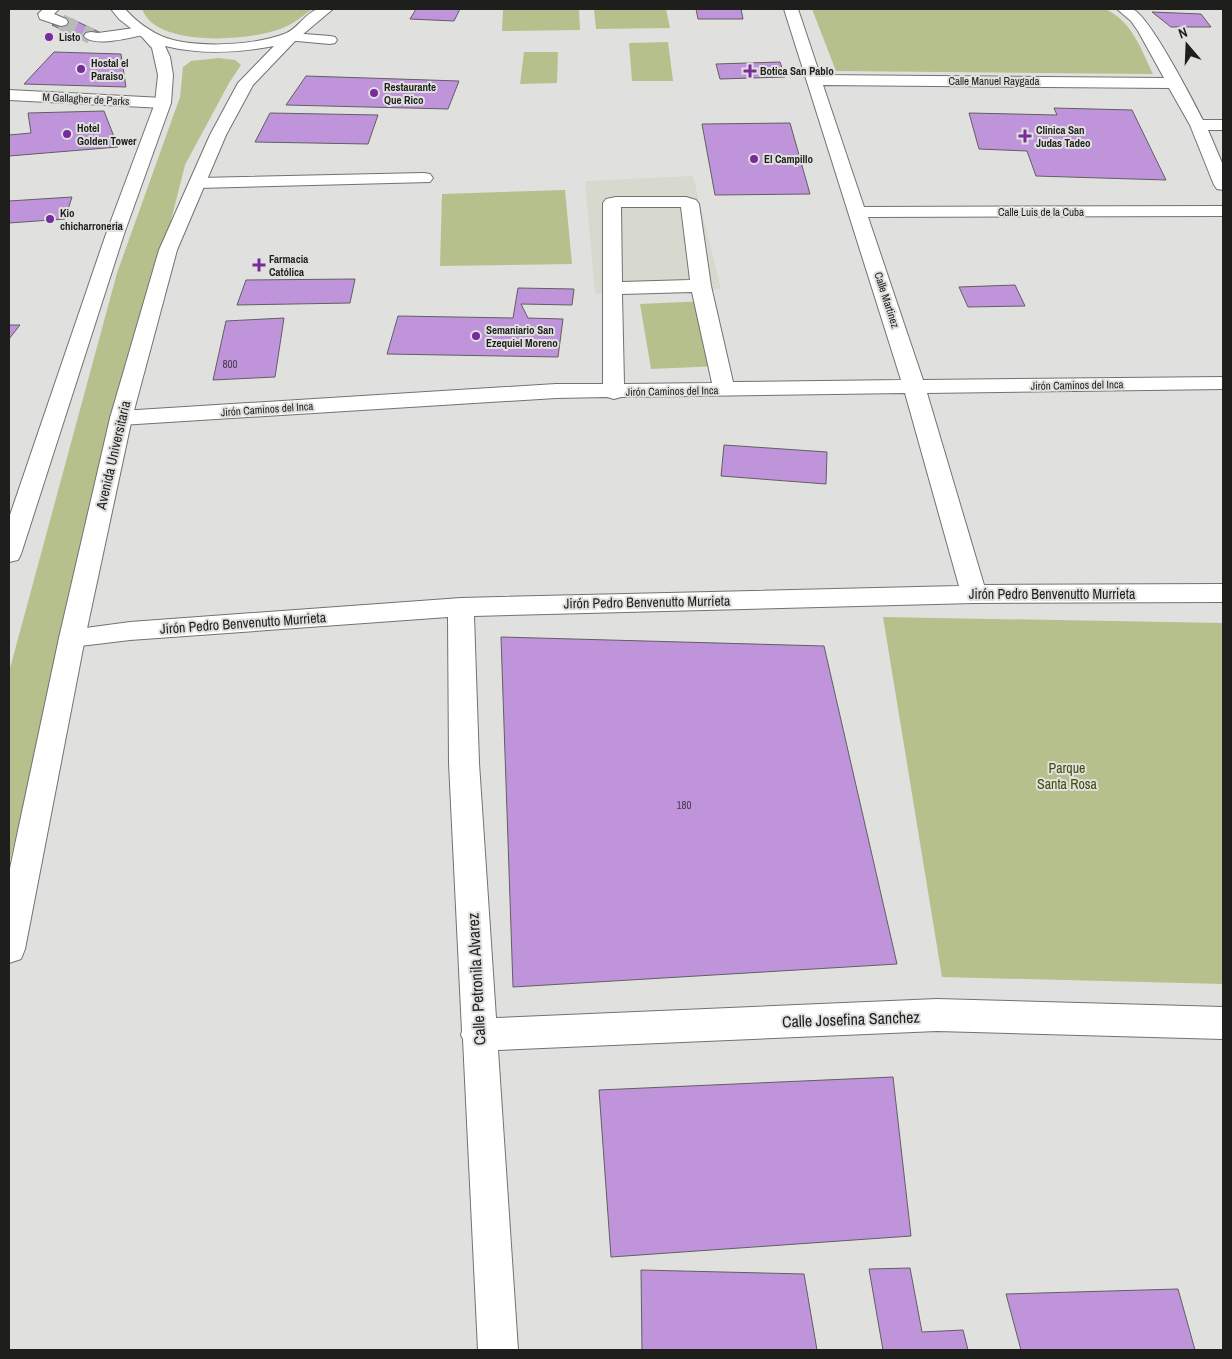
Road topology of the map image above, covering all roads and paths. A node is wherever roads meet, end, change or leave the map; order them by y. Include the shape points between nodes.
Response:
1 (52, 9) edge
2 (326, 9) edge
3 (791, 9) edge
4 (1124, 9) edge
5 (112, 10) edge
6 (61, 22) tunnel mouth
7 (146, 33) junction
8 (91, 36) tunnel mouth
9 (291, 37) junction
10 (330, 40) dead end
11 (165, 67) junction
12 (260, 68) junction
13 (815, 80) junction
14 (1174, 82) junction
15 (9, 95) edge
16 (163, 103) junction
17 (1198, 125) junction
18 (1223, 125) edge
19 (424, 178) dead end
20 (198, 183) junction
21 (1223, 185) edge
22 (1223, 211) edge
23 (858, 212) junction
24 (701, 286) junction
25 (612, 288) junction
26 (1223, 383) edge
27 (914, 386) junction
28 (724, 390) junction
29 (614, 392) junction
30 (121, 418) junction
31 (9, 554) edge
32 (1223, 593) edge
33 (974, 594) junction
34 (461, 607) junction
35 (72, 638) junction
36 (9, 949) edge
37 (1223, 1023) edge
38 (478, 1035) junction
39 (498, 1350) edge

1 - 6 street via 45,16
2 - 9 street, Avenida Universitaria
3 - 13 street, Calle Martinez
4 - 14 street via 1145,30
5 - 7 street
7 - 8 street
7 - 9 street via 178,45 218,48
7 - 11 street via 160,49
9 - 10 street
9 - 12 street, Avenida Universitaria
11 - 12 street via 192,57 220,54 249,59
11 - 16 street via 167,82
12 - 20 street, Avenida Universitaria via 246,82 218,135
13 - 14 street, Calle Manuel Raygada
13 - 23 street, Calle Martinez
14 - 17 street
15 - 16 street, M Gallagher de Parks
16 - 31 street via 115,234
17 - 18 street
17 - 21 street
19 - 20 street
20 - 30 street, Avenida Universitaria via 168,250
22 - 23 street, Calle Luis de la Cuba
23 - 27 street, Calle Martinez
24 - 25 street
24 - 25 street via 690,204 616,202 612,203
24 - 28 street
25 - 29 street
26 - 27 street, Jirón Caminos del Inca
27 - 28 street, Jirón Caminos del Inca
27 - 33 street, Calle Martinez
28 - 29 street, Jirón Caminos del Inca
29 - 30 street, Jirón Caminos del Inca via 546,392
30 - 35 street, Avenida Universitaria
32 - 33 street, Jirón Pedro Benvenutto Murrieta
33 - 34 street, Jirón Pedro Benvenutto Murrieta
34 - 35 street, Jirón Pedro Benvenutto Murrieta
34 - 38 street, Calle Petronila Alvarez via 464,763
35 - 36 street, Avenida Universitaria
37 - 38 street, Calle Josefina Sanchez via 936,1015
38 - 39 street, Calle Petronila Alvarez

